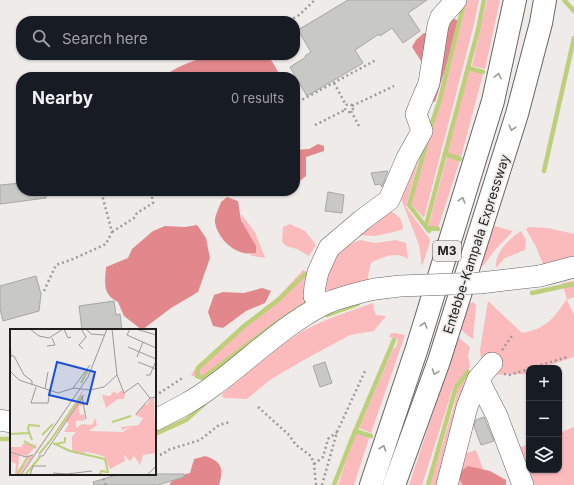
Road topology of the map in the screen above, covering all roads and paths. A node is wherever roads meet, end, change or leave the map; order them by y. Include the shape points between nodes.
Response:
1 (315, 0) edge
2 (456, 0) edge
3 (515, 0) edge
4 (545, 0) edge
5 (297, 16) edge
6 (376, 60) dead end
7 (334, 83) junction
8 (394, 86) dead end
9 (300, 101) edge
10 (346, 105) junction
11 (352, 106) junction
12 (345, 110) junction
13 (350, 112) junction
14 (315, 125) dead end
15 (360, 128) dead end
16 (102, 196) edge
17 (152, 196) edge
18 (112, 232) junction
19 (574, 268) edge
20 (44, 291) dead end
21 (323, 305) junction
22 (567, 357) dead end
23 (492, 363) dead end
24 (541, 365) edge
25 (365, 371) dead end
26 (184, 377) dead end
27 (478, 379) junction
28 (156, 395) edge
29 (258, 407) dead end
30 (0, 420) edge
31 (156, 420) edge
32 (10, 422) edge
33 (230, 422) dead end
34 (337, 432) junction
35 (156, 456) edge
36 (314, 464) junction
37 (105, 475) edge
38 (106, 485) edge
39 (316, 485) edge
40 (322, 485) edge
41 (370, 485) edge
42 (394, 485) edge
43 (447, 485) edge
44 (523, 485) edge

1 - 5 path
2 - 21 street via 441,17 438,25 429,83 416,114 422,133 407,158 389,200 329,248 315,286 314,296
41 -> 3 highway, Entebbe-Kampala Expressway / M3 via 417,348 493,101
4 -> 42 highway, Entebbe-Kampala Expressway / M3 via 517,114 439,361
6 - 7 path
7 - 9 path
7 - 10 path
8 - 11 path
10 - 11 path
10 - 12 path
11 - 13 path
12 - 13 path
12 - 14 path
13 - 15 path
16 - 18 path
17 - 18 path via 153,203
18 - 20 path via 106,244 56,265
19 - 21 street, bridge via 540,276 480,283 375,289
21 - 31 street via 257,350 196,398
22 - 24 path
23 - 27 street
25 - 34 path
26 - 28 path
27 - 43 street via 466,407
27 - 44 street via 497,416
29 - 36 path via 311,456
30 - 32 street
33 - 35 path via 219,425 200,440
34 - 36 path via 328,439 323,457
34 - 40 path
36 - 39 path
37 - 38 path

